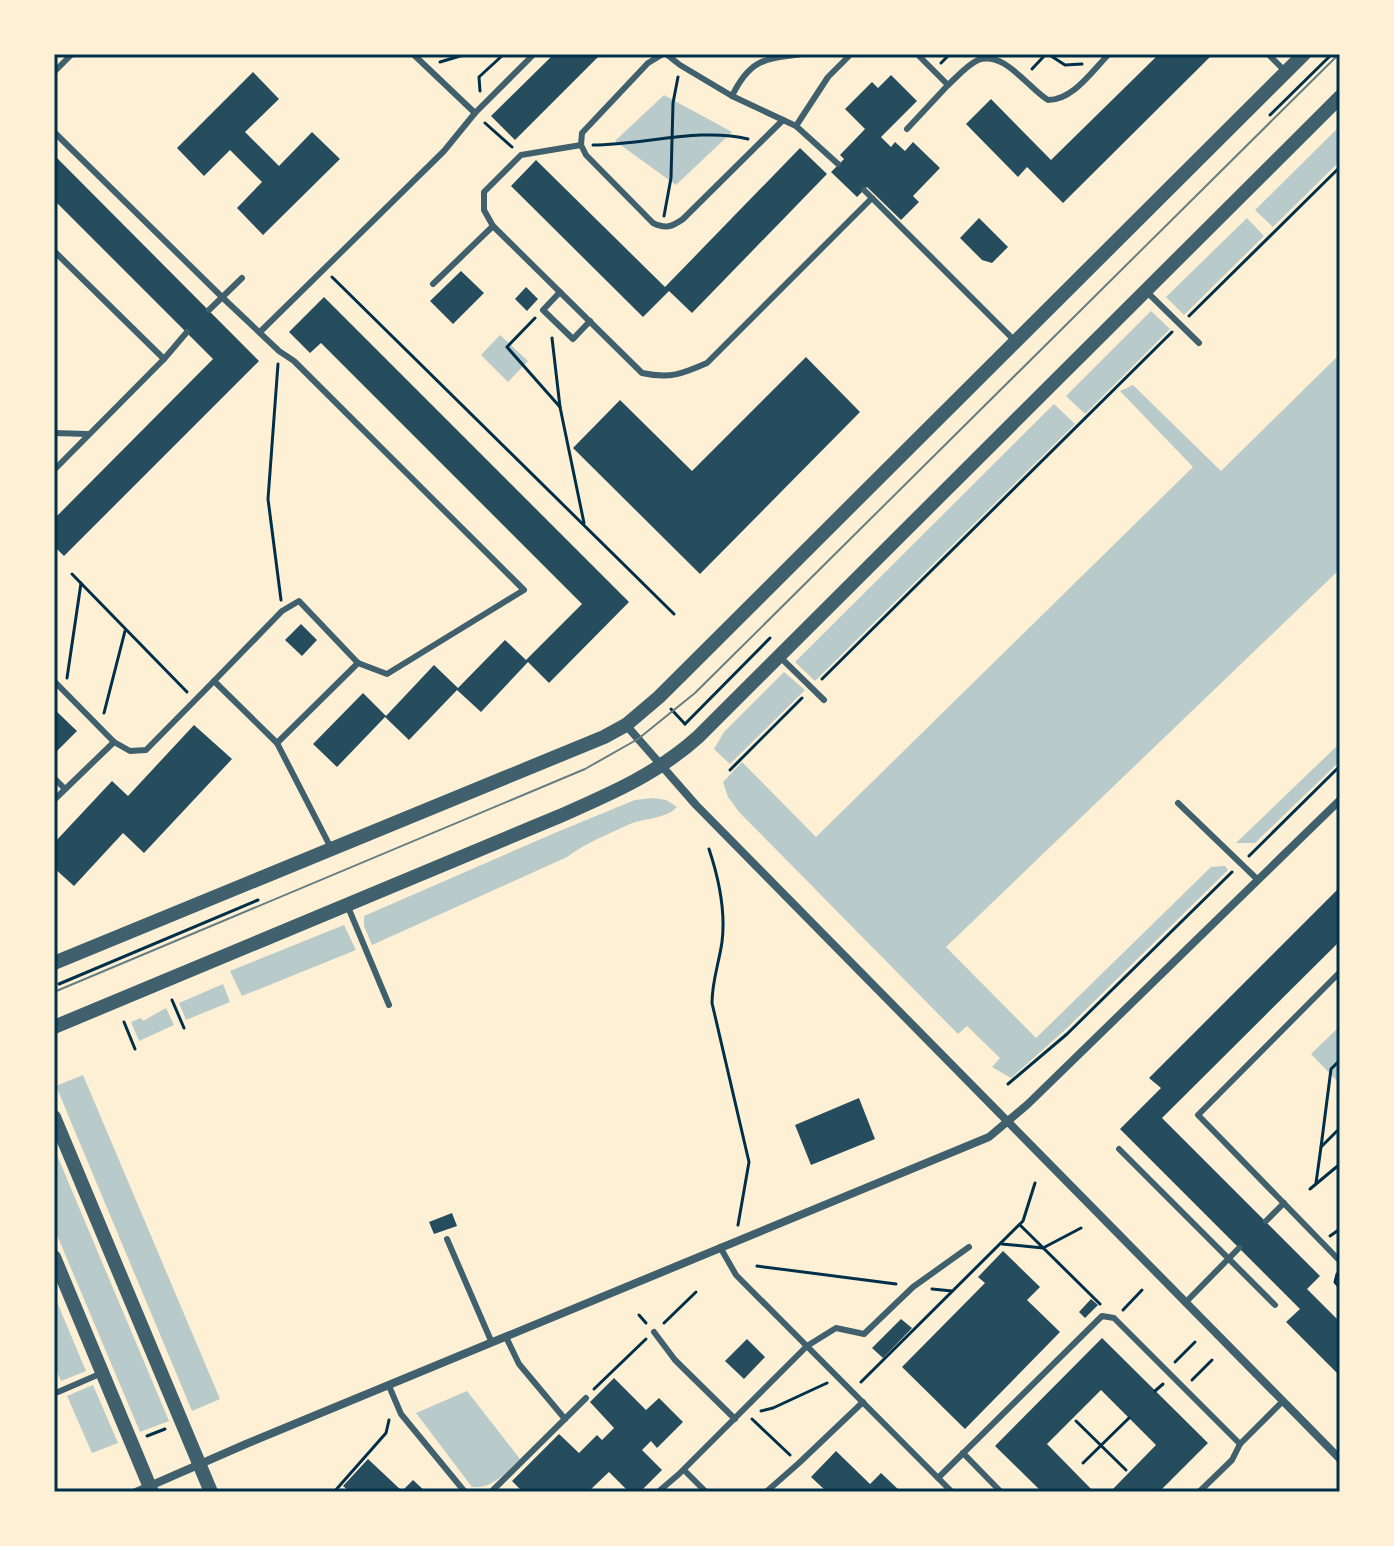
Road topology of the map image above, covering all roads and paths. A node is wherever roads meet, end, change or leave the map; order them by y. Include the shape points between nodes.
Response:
1 (72, 54) edge
2 (413, 54) edge
3 (467, 54) edge
4 (504, 54) edge
5 (534, 54) edge
6 (665, 54) edge
7 (802, 54) edge
8 (851, 54) edge
9 (917, 54) edge
10 (1047, 54) edge
11 (1109, 54) edge
12 (1268, 54) edge
13 (1304, 54) edge
14 (1332, 54) edge
15 (680, 65) junction
16 (425, 66) junction
17 (1035, 66) dead end
18 (54, 72) edge
19 (1091, 72) junction
20 (1286, 72) junction
21 (948, 85) junction
22 (732, 96) junction
23 (1340, 97) edge
24 (482, 106) junction
25 (475, 113) junction
26 (1270, 115) dead end
27 (783, 120) junction
28 (796, 126) junction
29 (907, 129) dead end
30 (54, 132) edge
31 (672, 139) junction
32 (759, 142) junction
33 (581, 145) junction
34 (521, 155) junction
35 (838, 164) dead end
36 (1340, 167) edge
37 (864, 190) dead end
38 (872, 198) junction
39 (493, 226) junction
40 (662, 228) junction
41 (54, 251) edge
42 (325, 270) junction
43 (242, 278) dead end
44 (433, 284) dead end
45 (1145, 290) junction
46 (560, 292) junction
47 (223, 298) junction
48 (209, 310) dead end
49 (540, 313) dead end
50 (1186, 319) dead end
51 (590, 321) junction
52 (558, 325) junction
53 (261, 331) junction
54 (1174, 331) dead end
55 (187, 332) dead end
56 (1016, 342) junction
57 (1199, 343) dead end
58 (279, 351) junction
59 (164, 359) junction
60 (560, 407) junction
61 (54, 433) edge
62 (87, 434) junction
63 (54, 470) edge
64 (584, 523) junction
65 (72, 574) dead end
66 (81, 583) junction
67 (282, 611) junction
68 (674, 614) dead end
69 (126, 629) junction
70 (770, 638) dead end
71 (779, 656) junction
72 (358, 663) junction
73 (54, 681) edge
74 (214, 681) junction
75 (816, 684) dead end
76 (66, 688) dead end
77 (807, 693) dead end
78 (824, 700) dead end
79 (195, 701) junction
80 (665, 703) dead end
81 (101, 724) dead end
82 (626, 725) junction
83 (114, 742) junction
84 (277, 743) junction
85 (1340, 766) edge
86 (662, 767) junction
87 (730, 770) dead end
88 (54, 778) edge
89 (65, 789) junction
90 (54, 800) edge
91 (1340, 800) edge
92 (1178, 803) dead end
93 (331, 848) junction
94 (709, 849) dead end
95 (1240, 864) junction
96 (1258, 880) junction
97 (258, 900) dead end
98 (346, 904) junction
99 (54, 963) edge
100 (1340, 972) edge
101 (59, 984) dead end
102 (172, 1000) dead end
103 (389, 1005) dead end
104 (124, 1022) dead end
105 (54, 1027) edge
106 (184, 1028) dead end
107 (135, 1049) dead end
108 (1340, 1060) edge
109 (1008, 1084) dead end
110 (54, 1117) edge
111 (1007, 1121) junction
112 (1340, 1128) edge
113 (1321, 1147) junction
114 (1119, 1149) dead end
115 (1340, 1164) edge
116 (1035, 1183) dead end
117 (1316, 1183) junction
118 (1310, 1189) dead end
119 (1284, 1203) junction
120 (740, 1219) dead end
121 (1266, 1221) dead end
122 (1020, 1225) junction
123 (1081, 1228) dead end
124 (447, 1239) dead end
125 (1001, 1244) junction
126 (720, 1247) junction
127 (969, 1247) dead end
128 (1043, 1248) junction
129 (1239, 1248) dead end
130 (1228, 1258) junction
131 (54, 1259) edge
132 (1339, 1260) edge
133 (757, 1266) dead end
134 (861, 1280) dead end
135 (1340, 1288) edge
136 (1142, 1290) dead end
137 (696, 1292) dead end
138 (1186, 1302) junction
139 (1275, 1305) dead end
140 (1102, 1316) junction
141 (1117, 1316) dead end
142 (654, 1332) junction
143 (506, 1337) junction
144 (1195, 1342) dead end
145 (492, 1343) junction
146 (807, 1346) junction
147 (1212, 1360) dead end
148 (1168, 1368) dead end
149 (102, 1373) junction
150 (831, 1381) dead end
151 (389, 1386) junction
152 (1186, 1386) dead end
153 (852, 1390) junction
154 (58, 1392) dead end
155 (586, 1398) joint
156 (1283, 1401) junction
157 (863, 1402) junction
158 (1129, 1418) dead end
159 (565, 1419) junction
160 (735, 1419) junction
161 (389, 1420) dead end
162 (1076, 1421) dead end
163 (165, 1429) dead end
164 (140, 1439) dead end
165 (1240, 1444) junction
166 (1101, 1445) junction
167 (963, 1453) junction
168 (1340, 1459) edge
169 (799, 1463) junction
170 (1083, 1463) dead end
171 (199, 1464) junction
172 (684, 1470) junction
173 (1126, 1470) dead end
174 (938, 1478) junction
175 (146, 1490) edge
176 (211, 1492) edge
177 (334, 1492) edge
178 (465, 1492) edge
179 (491, 1492) edge
180 (658, 1492) edge
181 (706, 1492) edge
182 (766, 1492) edge
183 (952, 1492) edge
184 (1001, 1492) edge
185 (1199, 1492) edge

1 - 18 lane
2 - 16 lane
3 - 16 path
4 - 24 path via 479,77
5 - 24 lane
6 - 15 lane
6 - 33 lane via 648,63 582,133
7 - 22 lane via 768,58 743,73
8 - 28 lane via 828,77
9 - 21 lane
10 - 17 path
10 - 19 path via 1057,63 1083,64
11 - 19 lane
12 - 20 lane
13 - 20 street
14 - 26 path
15 - 22 lane
15 - 31 path
16 - 25 lane
19 - 21 lane via 1059,100 1039,95 994,58 981,59
20 - 56 street
21 - 29 lane
22 - 27 lane
23 - 45 street
24 - 25 lane
25 - 34 path
25 - 42 lane
27 - 28 lane
27 - 32 lane
28 - 35 lane
30 - 47 lane
31 - 32 path via 725,134
31 - 33 path
31 - 40 path
32 - 40 lane via 683,219
33 - 34 lane
33 - 40 lane
34 - 39 lane via 484,192 484,210
36 - 50 path
37 - 38 lane
38 - 51 lane via 707,363 664,377 642,373
38 - 56 lane
39 - 44 lane
39 - 46 lane
41 - 59 lane
42 - 53 lane
42 - 64 path
43 - 47 lane
45 - 57 lane
45 - 71 street
46 - 51 lane
46 - 52 lane via 543,310
47 - 48 lane
47 - 53 lane
49 - 60 path via 507,347
51 - 52 lane via 573,339
52 - 60 path via 551,340
53 - 58 lane
54 - 75 path
55 - 59 lane
56 - 82 street
58 - 67 path via 268,499
58 - 72 lane via 524,590 387,674
59 - 62 lane
60 - 64 path
61 - 62 lane
62 - 63 lane
64 - 68 path
65 - 66 path
66 - 69 path
66 - 76 path
67 - 72 lane via 299,601
67 - 74 lane
69 - 79 path
69 - 81 path
70 - 80 path via 686,725
71 - 78 lane
71 - 86 street
72 - 84 lane
73 - 83 lane
74 - 79 lane
74 - 84 lane
77 - 87 path
79 - 83 lane via 146,750 130,751
82 - 86 street
82 - 93 street
83 - 89 lane
84 - 93 lane
85 - 95 path
86 - 98 street via 560,816
86 - 111 street
88 - 89 lane
89 - 90 lane
91 - 96 street
92 - 95 lane
93 - 99 street
94 - 120 path via 724,921 712,1003 749,1162
95 - 96 lane
95 - 109 path via 1067,1034
96 - 111 street
97 - 101 path
98 - 103 lane
98 - 105 street
100 - 119 lane via 1198,1115
102 - 106 path
104 - 107 path
108 - 113 path via 1331,1069
110 - 171 street
111 - 126 street via 989,1137
111 - 138 street
112 - 113 path
113 - 117 path
114 - 130 lane
115 - 117 path
116 - 122 path
117 - 118 path
119 - 121 lane
119 - 132 lane
122 - 125 path
122 - 128 path
123 - 128 path
124 - 145 lane
125 - 128 path
125 - 153 path
126 - 143 street
126 - 146 lane via 736,1275
127 - 146 lane via 913,1287 864,1334 836,1328
128 - 140 path via 1100,1304
129 - 130 lane
130 - 138 lane
130 - 139 lane
131 - 149 street
132 - 135 path via 1335,1282
133 - 134 path
136 - 141 path
137 - 142 path
138 - 156 street
140 - 165 lane via 1114,1318
140 - 167 lane
142 - 155 path
142 - 160 lane
143 - 145 street
143 - 159 lane via 519,1364
144 - 148 path
145 - 151 street
146 - 153 lane
146 - 160 lane
147 - 152 path
149 - 154 lane
149 - 175 street
150 - 169 path via 750,1417
151 - 171 street
151 - 178 lane via 401,1414
153 - 157 lane
155 - 159 lane
156 - 165 lane
156 - 168 street
157 - 169 lane
157 - 174 lane
158 - 166 path
159 - 179 lane
160 - 172 lane
161 - 177 path via 386,1433
162 - 166 path
163 - 164 path
165 - 185 lane via 1232,1460
166 - 170 path
166 - 173 path
167 - 174 lane
167 - 184 lane
169 - 182 lane
171 - 175 street
171 - 176 street
172 - 180 lane
172 - 181 lane
174 - 183 lane

